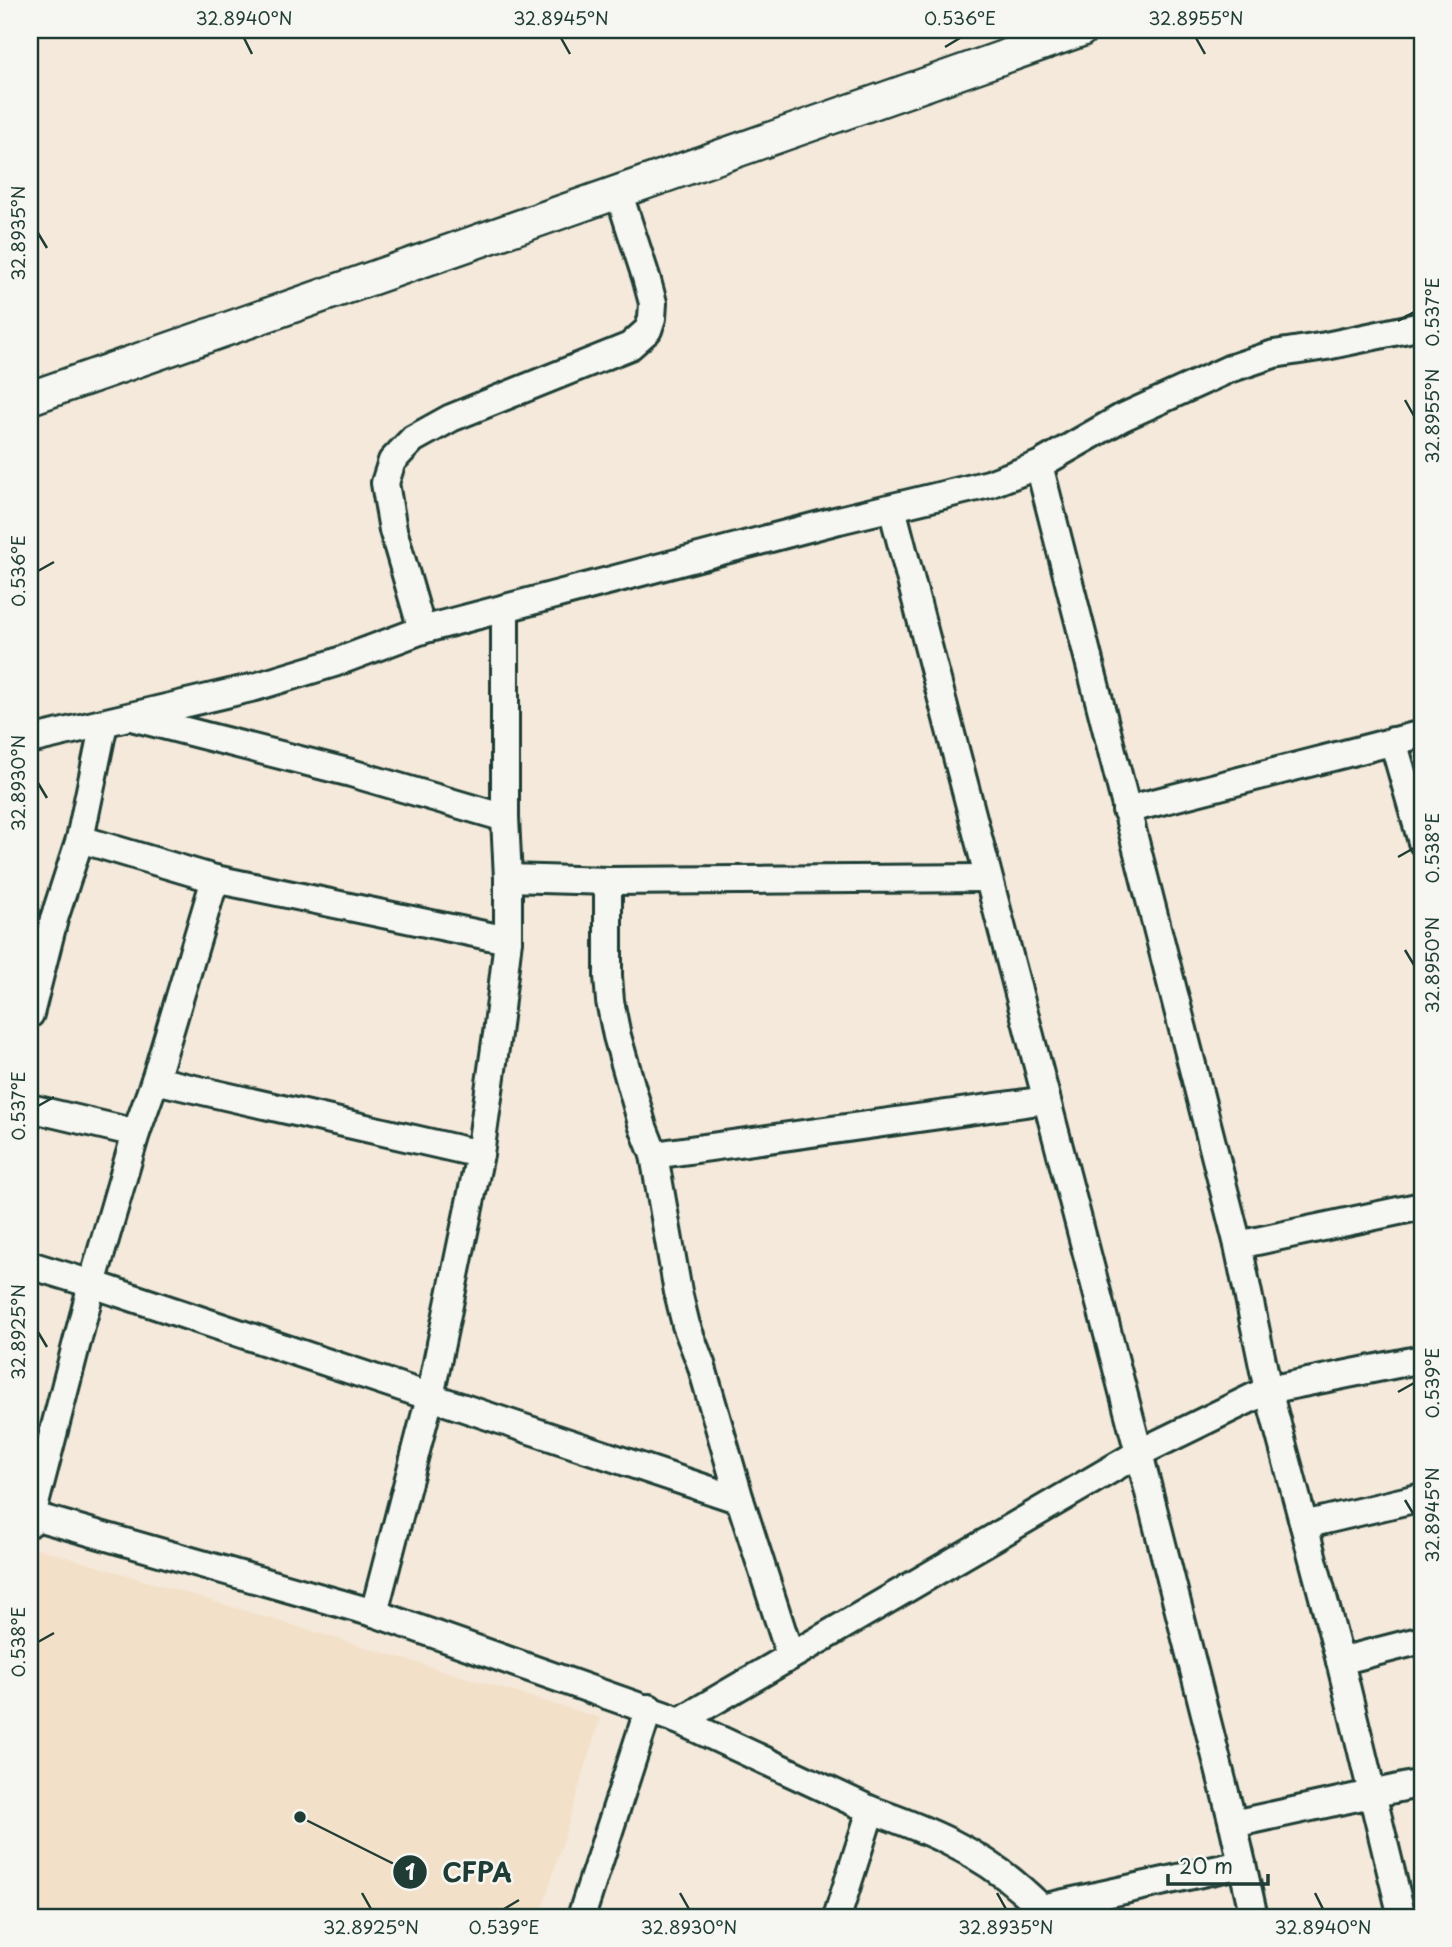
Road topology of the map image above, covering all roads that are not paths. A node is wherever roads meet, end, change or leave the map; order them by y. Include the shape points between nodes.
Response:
1 (1081, 30) edge
2 (618, 191) junction
3 (1422, 326) edge
4 (30, 398) edge
5 (1039, 465) junction
6 (891, 508) junction
7 (505, 608) junction
8 (422, 630) junction
9 (117, 720) junction
10 (1422, 734) edge
11 (30, 740) edge
12 (1392, 741) junction
13 (1126, 810) junction
14 (505, 818) junction
15 (80, 839) junction
16 (1422, 842) edge
17 (508, 878) junction
18 (987, 878) junction
19 (215, 879) junction
20 (608, 881) junction
21 (508, 940) junction
22 (30, 1014) edge
23 (155, 1080) junction
24 (1046, 1100) junction
25 (30, 1108) edge
26 (136, 1133) junction
27 (480, 1154) junction
28 (654, 1155) junction
29 (1422, 1206) edge
30 (1238, 1245) junction
31 (30, 1265) edge
32 (92, 1284) junction
33 (1422, 1359) edge
34 (1268, 1390) junction
35 (430, 1397) junction
36 (1139, 1453) junction
37 (1422, 1497) edge
38 (740, 1500) junction
39 (31, 1518) edge
40 (1304, 1525) junction
41 (374, 1613) junction
42 (1422, 1640) edge
43 (790, 1655) junction
44 (1340, 1661) junction
45 (649, 1708) junction
46 (680, 1721) junction
47 (1422, 1783) edge
48 (1371, 1793) junction
49 (870, 1810) junction
50 (1233, 1824) junction
51 (1242, 1864) junction
52 (1045, 1912) edge
53 (581, 1917) edge
54 (837, 1917) edge
55 (1254, 1917) edge
56 (1402, 1917) edge

1 - 2 street
2 - 4 street
2 - 8 street via 653,303 648,330 630,346 451,418 414,439 392,461 385,483 393,530
3 - 5 street via 1274,354 1229,369 1121,418
5 - 6 street via 989,484
5 - 13 street
6 - 7 street
6 - 18 street
7 - 8 street
7 - 14 street
8 - 9 street via 255,688
9 - 11 street
9 - 14 street via 352,773
9 - 15 street
10 - 12 street
12 - 13 street
12 - 16 street
13 - 30 street
14 - 17 street
15 - 19 street
15 - 22 street
17 - 20 street
17 - 21 street
18 - 20 street
18 - 24 street
19 - 21 street
19 - 23 street
20 - 28 street via 610,1001
21 - 27 street
23 - 26 street
23 - 27 street
24 - 28 street
24 - 36 street
25 - 26 street
26 - 32 street
27 - 35 street
28 - 38 street via 686,1325
29 - 30 street
30 - 34 street
31 - 32 street
32 - 35 street
32 - 39 street
33 - 34 street
34 - 36 street
34 - 40 street
35 - 38 street
35 - 41 street
36 - 43 street
36 - 50 street
37 - 40 street
38 - 43 street
39 - 41 street
40 - 44 street
41 - 45 street
42 - 44 street
43 - 46 street
44 - 48 street
45 - 46 street
45 - 53 street
46 - 49 street
47 - 48 street
48 - 50 street
48 - 56 street
49 - 52 street via 960,1847 1006,1875
49 - 54 street
50 - 51 street
51 - 52 street
51 - 55 street

